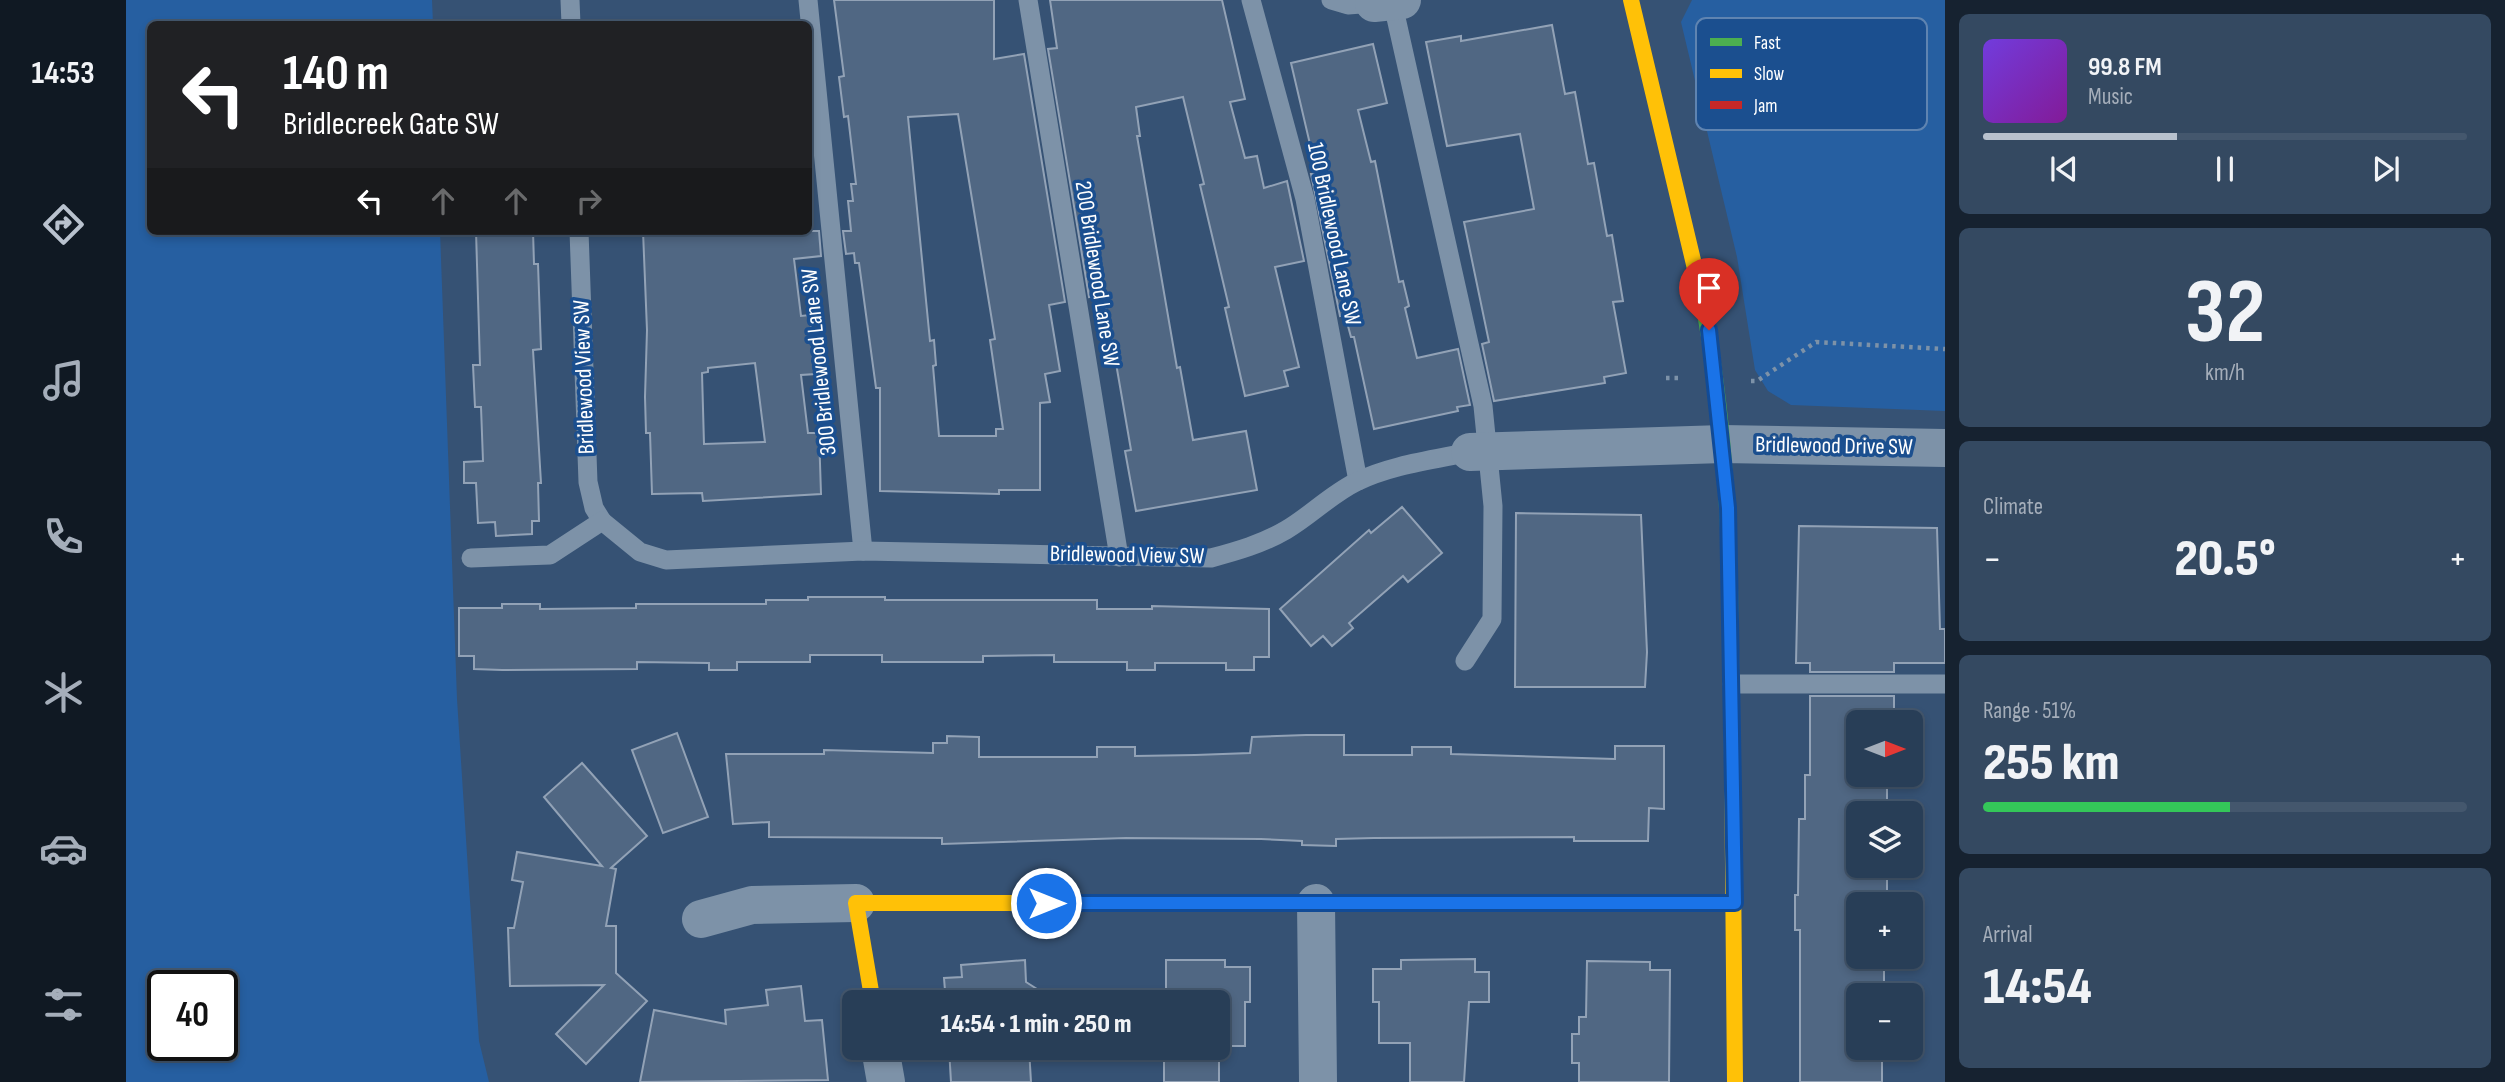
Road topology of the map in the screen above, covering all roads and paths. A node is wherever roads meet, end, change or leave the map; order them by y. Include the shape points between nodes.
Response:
1 (570, 0) edge
2 (808, 0) edge
3 (1028, 0) edge
4 (1251, 0) edge
5 (1331, 0) edge
6 (1631, 0) edge
7 (1390, 1) edge
8 (571, 21) edge
9 (810, 21) edge
10 (812, 40) edge
11 (579, 235) edge
12 (1945, 349) edge
13 (1666, 378) dead end
14 (1716, 379) junction
15 (1723, 443) junction
16 (1945, 448) edge
17 (1479, 450) junction
18 (1358, 481) junction
19 (602, 521) junction
20 (863, 551) junction
21 (1119, 557) junction
22 (471, 558) dead end
23 (1465, 661) dead end
24 (1732, 684) junction
25 (1945, 684) edge
26 (856, 903) junction
27 (1316, 903) junction
28 (1735, 903) junction
29 (701, 919) dead end
30 (871, 990) edge
31 (882, 1060) edge
32 (886, 1082) edge
33 (1318, 1082) edge
34 (1735, 1082) edge

1 - 8 lane
2 - 9 lane, 300 Bridlewood Lane SW
3 - 21 lane, 200 Bridlewood Lane SW
4 - 18 lane, 100 Bridlewood Lane SW via 1305,199
5 - 7 lane via 1348,5
6 - 14 street via 1695,260
7 - 17 lane via 1483,406
10 - 20 lane, 300 Bridlewood Lane SW
11 - 19 lane, Bridlewood View SW via 588,482
12 - 14 path via 1815,342 1757,381
13 - 14 path
14 - 15 street
15 - 16 street, Bridlewood Drive SW
15 - 17 street, Bridlewood View SW
15 - 24 street
17 - 18 lane, Bridlewood View SW
17 - 23 lane via 1493,506 1492,619
18 - 21 lane, Bridlewood View SW via 1257,545 1211,558
19 - 20 lane, Bridlewood View SW via 640,552 666,560
19 - 22 lane via 550,555
20 - 21 lane, Bridlewood View SW
24 - 25 lane
24 - 28 street
26 - 27 street
26 - 29 street via 752,905
26 - 30 street
27 - 28 street
27 - 33 street
28 - 34 street
31 - 32 street

